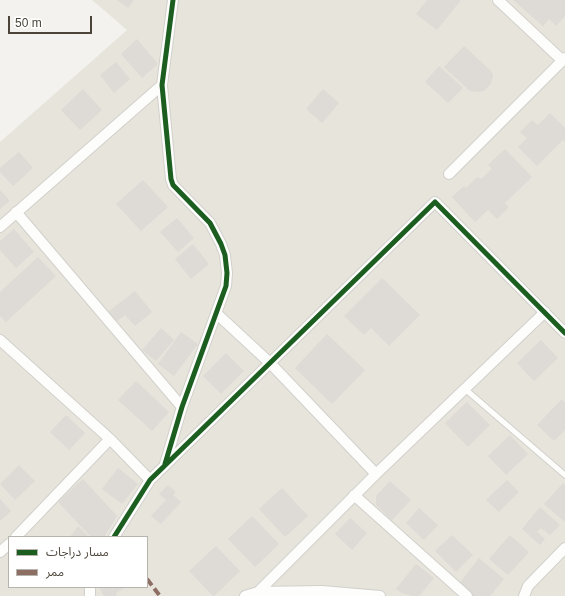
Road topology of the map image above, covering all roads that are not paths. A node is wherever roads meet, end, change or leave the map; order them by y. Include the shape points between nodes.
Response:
1 (173, 0) edge
2 (498, 0) edge
3 (564, 60) edge
4 (162, 85) junction
5 (449, 174) dead end
6 (16, 212) junction
7 (0, 227) edge
8 (544, 312) junction
9 (216, 313) junction
10 (565, 333) edge
11 (0, 340) edge
12 (270, 363) junction
13 (465, 389) junction
14 (182, 407) junction
15 (110, 439) junction
16 (164, 466) junction
17 (376, 474) junction
18 (565, 475) edge
19 (150, 480) junction
20 (354, 495) junction
21 (17, 536) edge
22 (115, 536) edge
23 (8, 545) edge
24 (565, 548) edge
25 (0, 552) edge
26 (258, 592) junction
27 (245, 596) edge
28 (380, 596) edge
29 (468, 596) edge
30 (524, 596) edge

1 - 4 street
2 - 3 street
3 - 5 street
4 - 6 street
4 - 9 street via 173,185 210,223 225,255 226,286
6 - 7 street
6 - 14 street
8 - 10 street
8 - 12 street via 435,202
8 - 13 street
9 - 12 street
9 - 14 street
11 - 15 street
12 - 16 street
12 - 17 street
13 - 17 street
13 - 18 lane
14 - 16 street
15 - 19 street
15 - 21 street
16 - 19 street
17 - 20 street
19 - 22 street
20 - 26 street
20 - 29 street
23 - 25 street
24 - 30 street via 528,586
26 - 27 street
26 - 28 street via 322,591

